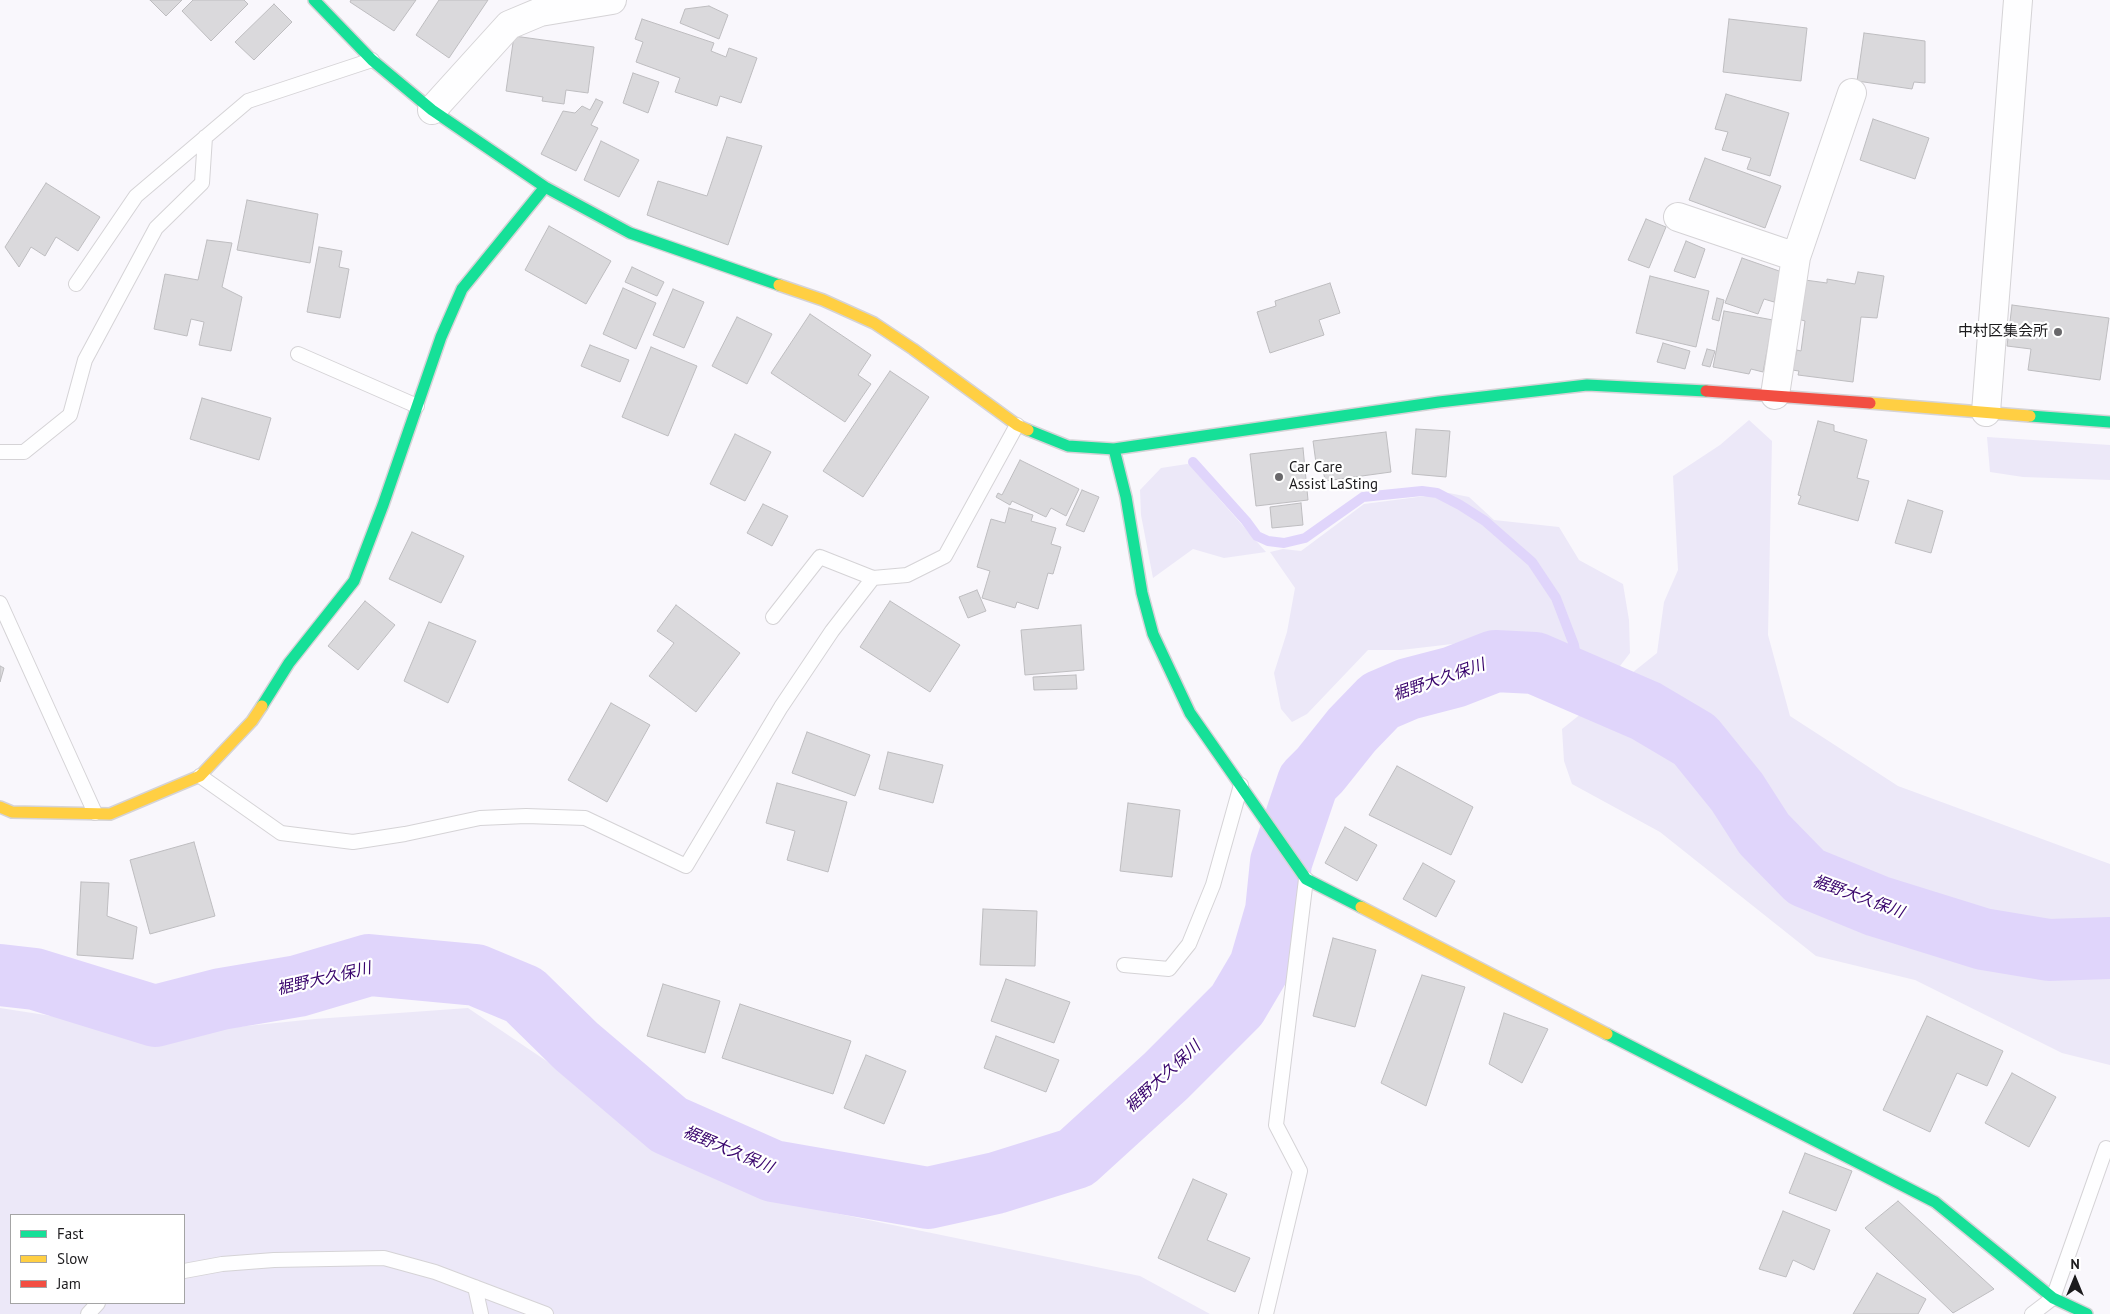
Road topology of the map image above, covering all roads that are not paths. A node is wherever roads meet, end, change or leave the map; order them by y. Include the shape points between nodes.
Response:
1 (314, 0) edge
2 (612, 0) edge
3 (2018, 0) edge
4 (372, 60) junction
5 (1852, 93) dead end
6 (432, 110) junction
7 (205, 137) junction
8 (545, 187) junction
9 (1678, 218) dead end
10 (1796, 257) junction
11 (76, 284) dead end
12 (298, 354) dead end
13 (1774, 395) junction
14 (417, 406) junction
15 (1986, 412) junction
16 (2110, 422) edge
17 (1017, 425) junction
18 (1114, 449) junction
19 (0, 452) edge
20 (873, 578) junction
21 (0, 603) edge
22 (773, 616) dead end
23 (200, 776) junction
24 (1241, 784) junction
25 (0, 807) edge
26 (95, 813) junction
27 (1306, 879) junction
28 (1124, 965) dead end
29 (2106, 1148) dead end
30 (185, 1271) edge
31 (476, 1287) junction
32 (2053, 1298) junction
33 (97, 1304) edge
34 (88, 1314) edge
35 (481, 1314) edge
36 (546, 1314) edge
37 (1266, 1314) edge
38 (2032, 1314) edge
39 (2087, 1314) edge

1 - 4 street
2 - 6 street via 540,12 509,25
3 - 15 street
4 - 6 street
4 - 7 lane via 248,101
5 - 10 street
6 - 8 street
7 - 11 lane via 136,196
7 - 19 lane via 202,182 156,228 85,360 70,415 24,452
8 - 14 street via 462,289
8 - 17 street via 630,233 823,300 874,323
9 - 10 street
10 - 13 street
12 - 14 lane
13 - 15 street
13 - 18 street via 1586,385 1439,402
14 - 23 street via 354,581 289,663 252,721
15 - 16 street
17 - 18 street via 1068,446
17 - 20 lane via 946,556 907,575
18 - 24 street via 1153,634 1190,713
20 - 22 lane via 820,557
20 - 23 lane via 832,631 781,707 686,866 585,818 480,818 353,842 281,833
21 - 26 lane
23 - 26 street via 110,814
24 - 27 street
24 - 28 lane via 1213,884 1189,944 1169,969
25 - 26 street via 12,812
27 - 32 street via 1935,1202
27 - 37 lane via 1276,1125 1300,1171
29 - 32 lane
30 - 31 lane via 274,1260 384,1258
31 - 35 lane
31 - 36 lane
32 - 38 lane
32 - 39 street
33 - 34 lane

